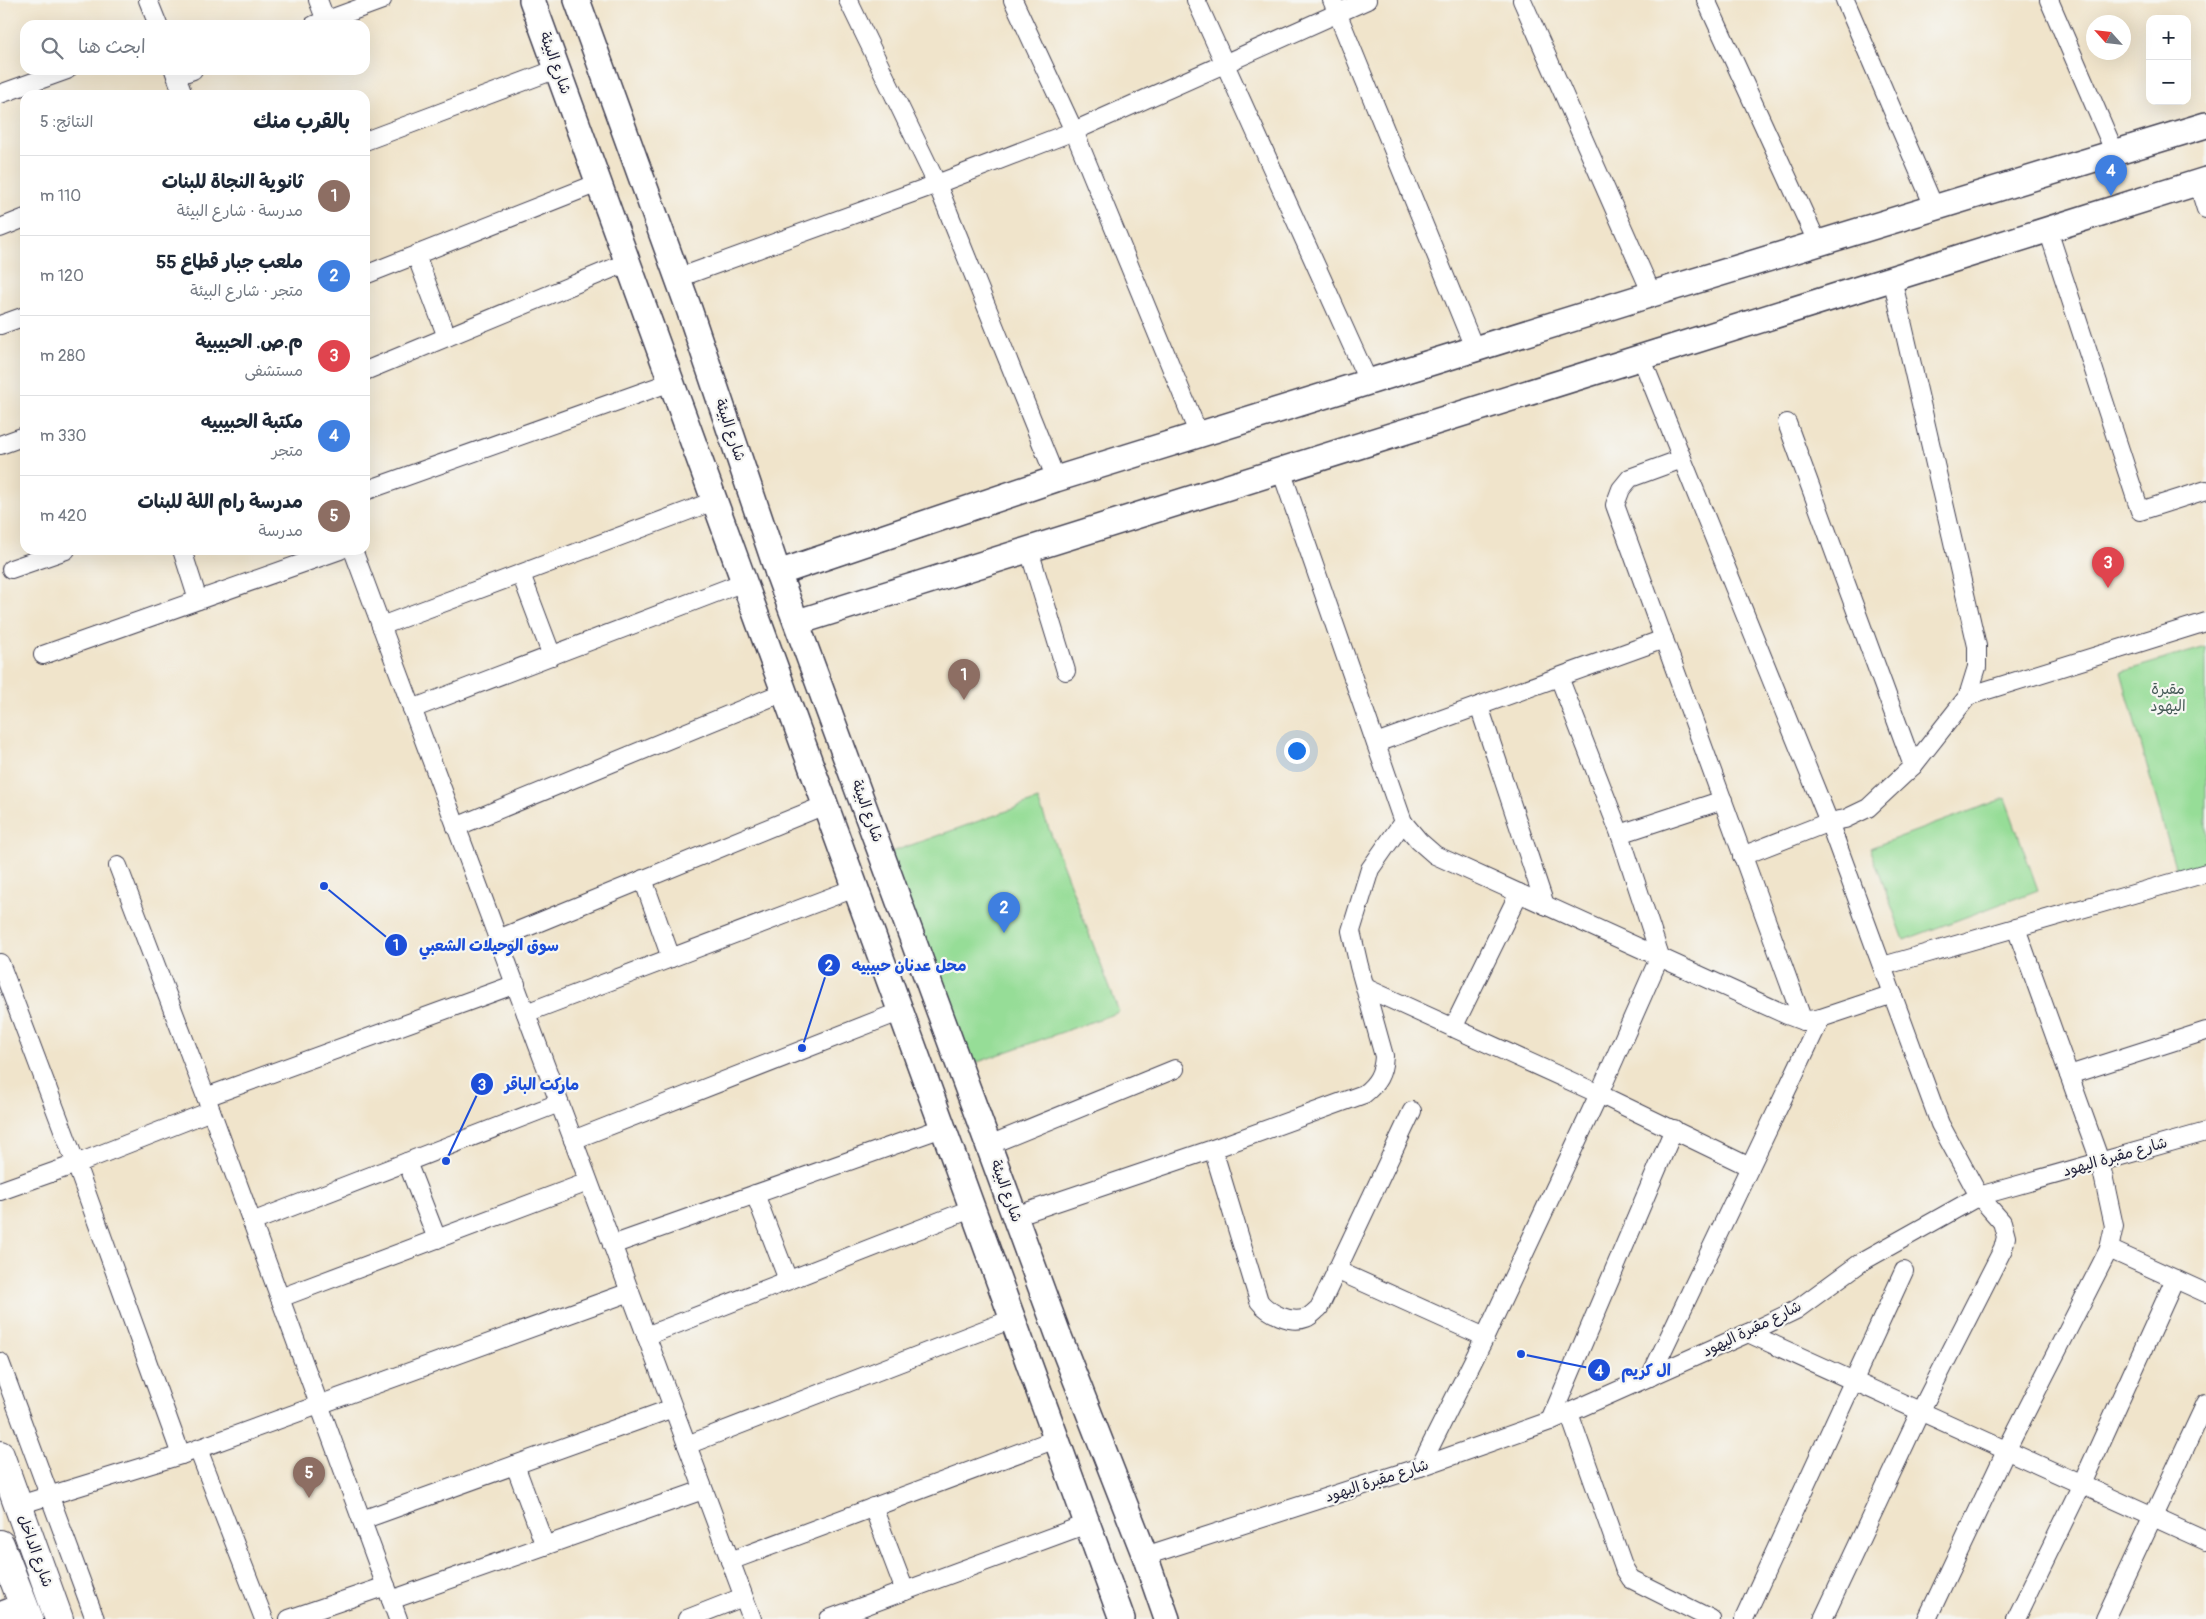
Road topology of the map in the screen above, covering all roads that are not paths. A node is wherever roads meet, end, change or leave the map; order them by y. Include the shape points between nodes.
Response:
1 (318, 0) edge
2 (382, 0) edge
3 (532, 0) edge
4 (576, 0) edge
5 (848, 0) edge
6 (1013, 0) edge
7 (1196, 0) edge
8 (1366, 0) edge
9 (1522, 0) edge
10 (1706, 0) edge
11 (1845, 0) edge
12 (2049, 0) edge
13 (150, 1) edge
14 (1335, 6) edge
15 (156, 20) edge
16 (320, 20) edge
17 (328, 20) edge
18 (1226, 63) junction
19 (557, 69) junction
20 (53, 75) edge
21 (176, 75) edge
22 (181, 90) edge
23 (0, 94) edge
24 (2206, 125) edge
25 (1074, 130) junction
26 (370, 139) edge
27 (2115, 153) junction
28 (2202, 181) edge
29 (598, 183) junction
30 (937, 184) junction
31 (2206, 208) edge
32 (1935, 209) junction
33 (20, 220) edge
34 (0, 228) edge
35 (2048, 230) junction
36 (1818, 244) junction
37 (416, 255) junction
38 (628, 262) junction
39 (370, 273) edge
40 (678, 278) junction
41 (1892, 278) junction
42 (1652, 294) junction
43 (20, 318) edge
44 (0, 325) edge
45 (447, 337) junction
46 (1475, 350) junction
47 (1641, 358) junction
48 (370, 368) edge
49 (671, 382) junction
50 (1369, 383) junction
51 (1787, 423) dead end
52 (1199, 435) junction
53 (20, 438) edge
54 (0, 445) edge
55 (1682, 459) junction
56 (1281, 470) junction
57 (1056, 479) junction
58 (370, 489) edge
59 (2206, 490) edge
60 (714, 501) junction
61 (1029, 550) junction
62 (52, 555) edge
63 (184, 555) edge
64 (326, 555) edge
65 (355, 555) edge
66 (11, 569) dead end
67 (778, 573) junction
68 (521, 574) junction
69 (744, 582) junction
70 (198, 600) junction
71 (798, 622) junction
72 (2206, 622) edge
73 (381, 626) junction
74 (1664, 639) junction
75 (43, 655) dead end
76 (552, 656) junction
77 (1066, 671) dead end
78 (1559, 677) junction
79 (784, 692) junction
80 (1968, 696) junction
81 (1479, 706) junction
82 (412, 709) junction
83 (1376, 743) junction
84 (1913, 766) junction
85 (1723, 800) junction
86 (825, 805) junction
87 (1403, 822) junction
88 (1829, 822) junction
89 (456, 827) junction
90 (1620, 834) junction
91 (1742, 856) junction
92 (118, 866) dead end
93 (2206, 873) edge
94 (643, 879) junction
95 (856, 888) junction
96 (1519, 893) junction
97 (1545, 905) junction
98 (2016, 928) junction
99 (498, 938) junction
100 (1660, 956) junction
101 (670, 958) junction
102 (0, 963) edge
103 (1883, 966) junction
104 (516, 984) junction
105 (1366, 988) junction
106 (1893, 994) junction
107 (899, 1012) junction
108 (526, 1013) junction
109 (1821, 1018) junction
110 (1803, 1021) junction
111 (1453, 1028) junction
112 (2206, 1031) edge
113 (1175, 1068) dead end
114 (2069, 1074) junction
115 (1598, 1094) junction
116 (559, 1103) junction
117 (209, 1104) junction
118 (1412, 1110) dead end
119 (942, 1128) junction
120 (1674, 1129) junction
121 (2206, 1132) edge
122 (573, 1140) junction
123 (989, 1145) junction
124 (1213, 1149) junction
125 (2100, 1161) junction
126 (407, 1162) junction
127 (76, 1164) junction
128 (1750, 1167) junction
129 (588, 1182) junction
130 (0, 1191) edge
131 (755, 1194) junction
132 (1979, 1196) junction
133 (971, 1209) junction
134 (1015, 1216) junction
135 (252, 1222) junction
136 (436, 1239) junction
137 (612, 1246) junction
138 (2109, 1249) junction
139 (1336, 1270) junction
140 (1904, 1271) dead end
141 (2175, 1279) junction
142 (788, 1280) junction
143 (630, 1292) junction
144 (2206, 1293) edge
145 (280, 1298) junction
146 (1012, 1319) junction
147 (1748, 1333) junction
148 (1058, 1334) junction
149 (646, 1336) junction
150 (1485, 1337) junction
151 (1022, 1348) junction
152 (0, 1362) edge
153 (1650, 1377) junction
154 (1855, 1380) junction
155 (2206, 1403) edge
156 (319, 1405) junction
157 (673, 1408) junction
158 (1921, 1410) junction
159 (1569, 1413) junction
160 (1550, 1421) junction
161 (1056, 1440) junction
162 (687, 1445) junction
163 (2006, 1449) junction
164 (189, 1452) junction
165 (0, 1455) edge
166 (515, 1465) junction
167 (1420, 1467) junction
168 (2082, 1484) junction
169 (704, 1490) junction
170 (50, 1496) junction
171 (19, 1505) junction
172 (873, 1508) junction
173 (2154, 1517) junction
174 (362, 1520) junction
175 (1087, 1524) junction
176 (2206, 1541) edge
177 (0, 1544) edge
178 (545, 1546) junction
179 (1145, 1556) junction
180 (730, 1560) junction
181 (905, 1591) junction
182 (389, 1593) junction
183 (743, 1597) junction
184 (18, 1613) edge
185 (59, 1619) edge
186 (96, 1619) edge
187 (264, 1619) edge
188 (289, 1619) edge
189 (398, 1619) edge
190 (687, 1619) edge
191 (752, 1619) edge
192 (829, 1619) edge
193 (1122, 1619) edge
194 (1167, 1619) edge
195 (1711, 1619) edge
196 (1744, 1619) edge
197 (1823, 1619) edge
198 (1927, 1619) edge
199 (2016, 1619) edge
200 (2105, 1619) edge

1 - 16 street
2 - 17 street
3 - 19 street, شارع البيئة
4 - 40 street, شارع البيئة
5 - 30 street
6 - 25 street
7 - 18 street
8 - 14 street
9 - 42 street
10 - 36 street
11 - 32 street
12 - 27 street
13 - 15 street
14 - 18 street
14 - 46 street
18 - 25 street
18 - 50 street
19 - 26 street
19 - 29 street, شارع البيئة
20 - 23 street
21 - 22 street
24 - 27 street
25 - 30 street
25 - 52 street
27 - 32 street
28 - 31 street
28 - 35 street
29 - 37 street
29 - 38 street, شارع البيئة
30 - 40 street
30 - 57 street
32 - 36 street
33 - 34 street
35 - 41 street
35 - 59 street via 2140,511
36 - 42 street
37 - 39 street
37 - 45 street
38 - 45 street
38 - 49 street, شارع البيئة
40 - 67 street, شارع البيئة
41 - 47 street
41 - 80 street via 1977,646 1977,667
42 - 46 street
43 - 44 street
45 - 48 street
46 - 50 street
47 - 55 street
47 - 56 street
49 - 58 street
49 - 60 street, شارع البيئة
50 - 52 street
51 - 84 street
52 - 57 street
53 - 54 street
55 - 74 street via 1630,478 1621,489 1616,505
55 - 88 street
56 - 61 street
56 - 83 street
57 - 67 street
60 - 68 street
60 - 69 street, شارع البيئة
61 - 71 street
61 - 77 street
62 - 66 street
63 - 70 street
64 - 70 street
65 - 73 street
67 - 71 street, شارع البيئة
68 - 73 street
68 - 76 street
69 - 76 street
69 - 79 street, شارع البيئة
70 - 75 street
71 - 123 street, شارع البيئة
72 - 80 street
73 - 82 street
74 - 78 street
74 - 85 street
76 - 82 street
78 - 81 street
78 - 90 street
79 - 86 street, شارع البيئة
79 - 89 street
80 - 84 street
81 - 83 street
81 - 97 street
82 - 89 street
83 - 87 street
84 - 88 street via 1868,808 1845,819
85 - 90 street
85 - 91 street
86 - 94 street
86 - 95 street, شارع البيئة
87 - 96 street via 1435,855
87 - 105 street via 1370,869 1351,931
88 - 91 street
88 - 103 street
89 - 99 street
90 - 100 street
91 - 110 street
92 - 117 street
93 - 98 street
94 - 99 street
94 - 101 street
95 - 101 street
95 - 107 street, شارع البيئة
96 - 97 street
96 - 111 street
97 - 100 street
98 - 103 street
98 - 114 street
99 - 104 street
100 - 110 street
100 - 115 street
101 - 108 street
102 - 127 street
103 - 106 street
104 - 108 street
104 - 117 street
105 - 111 street
105 - 124 street via 1384,1056 1384,1068 1373,1087 1364,1094
106 - 109 street
106 - 132 street via 1940,1124
107 - 119 street, شارع البيئة
107 - 122 street
108 - 116 street
109 - 110 street
109 - 128 street
111 - 115 street
112 - 114 street
113 - 123 street
114 - 125 street
115 - 120 street
115 - 150 street
116 - 122 street
116 - 126 street
117 - 127 street
117 - 135 street
118 - 139 street
119 - 131 street
119 - 133 street, شارع البيئة
120 - 128 street
120 - 160 street
121 - 125 street, شارع مقبرة اليهود
122 - 129 street
123 - 134 street, شارع البيئة
124 - 134 street
124 - 139 street via 1259,1301 1266,1310 1295,1320 1307,1317 1319,1308
125 - 132 street, شارع مقبرة اليهود
125 - 138 street via 2114,1226
126 - 135 street
126 - 136 street
127 - 130 street
127 - 164 street
128 - 153 street
129 - 136 street
129 - 137 street
131 - 137 street
131 - 142 street
132 - 147 street, شارع مقبرة اليهود via 1863,1261 1796,1310
132 - 158 street via 2002,1222 2006,1237 2003,1250
133 - 142 street
133 - 146 street, شارع البيئة
134 - 148 street, شارع البيئة
135 - 145 street
136 - 145 street
137 - 143 street
138 - 141 street
138 - 163 street
139 - 150 street
140 - 154 street
141 - 144 street
141 - 168 street
142 - 149 street
143 - 149 street
143 - 156 street
145 - 156 street
146 - 151 street, شارع البيئة
146 - 162 street
147 - 153 street, شارع مقبرة اليهود
147 - 154 street
148 - 151 street
148 - 179 street, شارع البيئة
149 - 157 street
150 - 167 street
151 - 161 street, شارع البيئة
152 - 170 street
153 - 159 street, شارع مقبرة اليهود
154 - 158 street
154 - 196 street
155 - 173 street
156 - 164 street
156 - 174 street
157 - 162 street
157 - 166 street
158 - 163 street
158 - 197 street
159 - 160 street, شارع مقبرة اليهود
159 - 195 street via 1624,1568 1631,1579
160 - 167 street, شارع مقبرة اليهود
161 - 172 street
161 - 175 street, شارع البيئة
162 - 169 street
163 - 168 street
163 - 198 street
164 - 170 street
164 - 187 street
165 - 171 main road, شارع الداخل
166 - 174 street
166 - 178 street
167 - 179 street, شارع مقبرة اليهود
168 - 173 street
168 - 199 street
169 - 178 street
169 - 180 street
170 - 171 street
170 - 186 street
171 - 185 main road, شارع الداخل
172 - 180 street
172 - 181 street
173 - 176 street
173 - 200 street
174 - 182 street
175 - 181 street
175 - 193 street, شارع البيئة
177 - 184 main road, شارع الداخل
178 - 182 street
179 - 194 street, شارع البيئة
180 - 183 street
181 - 192 street
182 - 188 street
182 - 189 street
183 - 190 street
183 - 191 street

